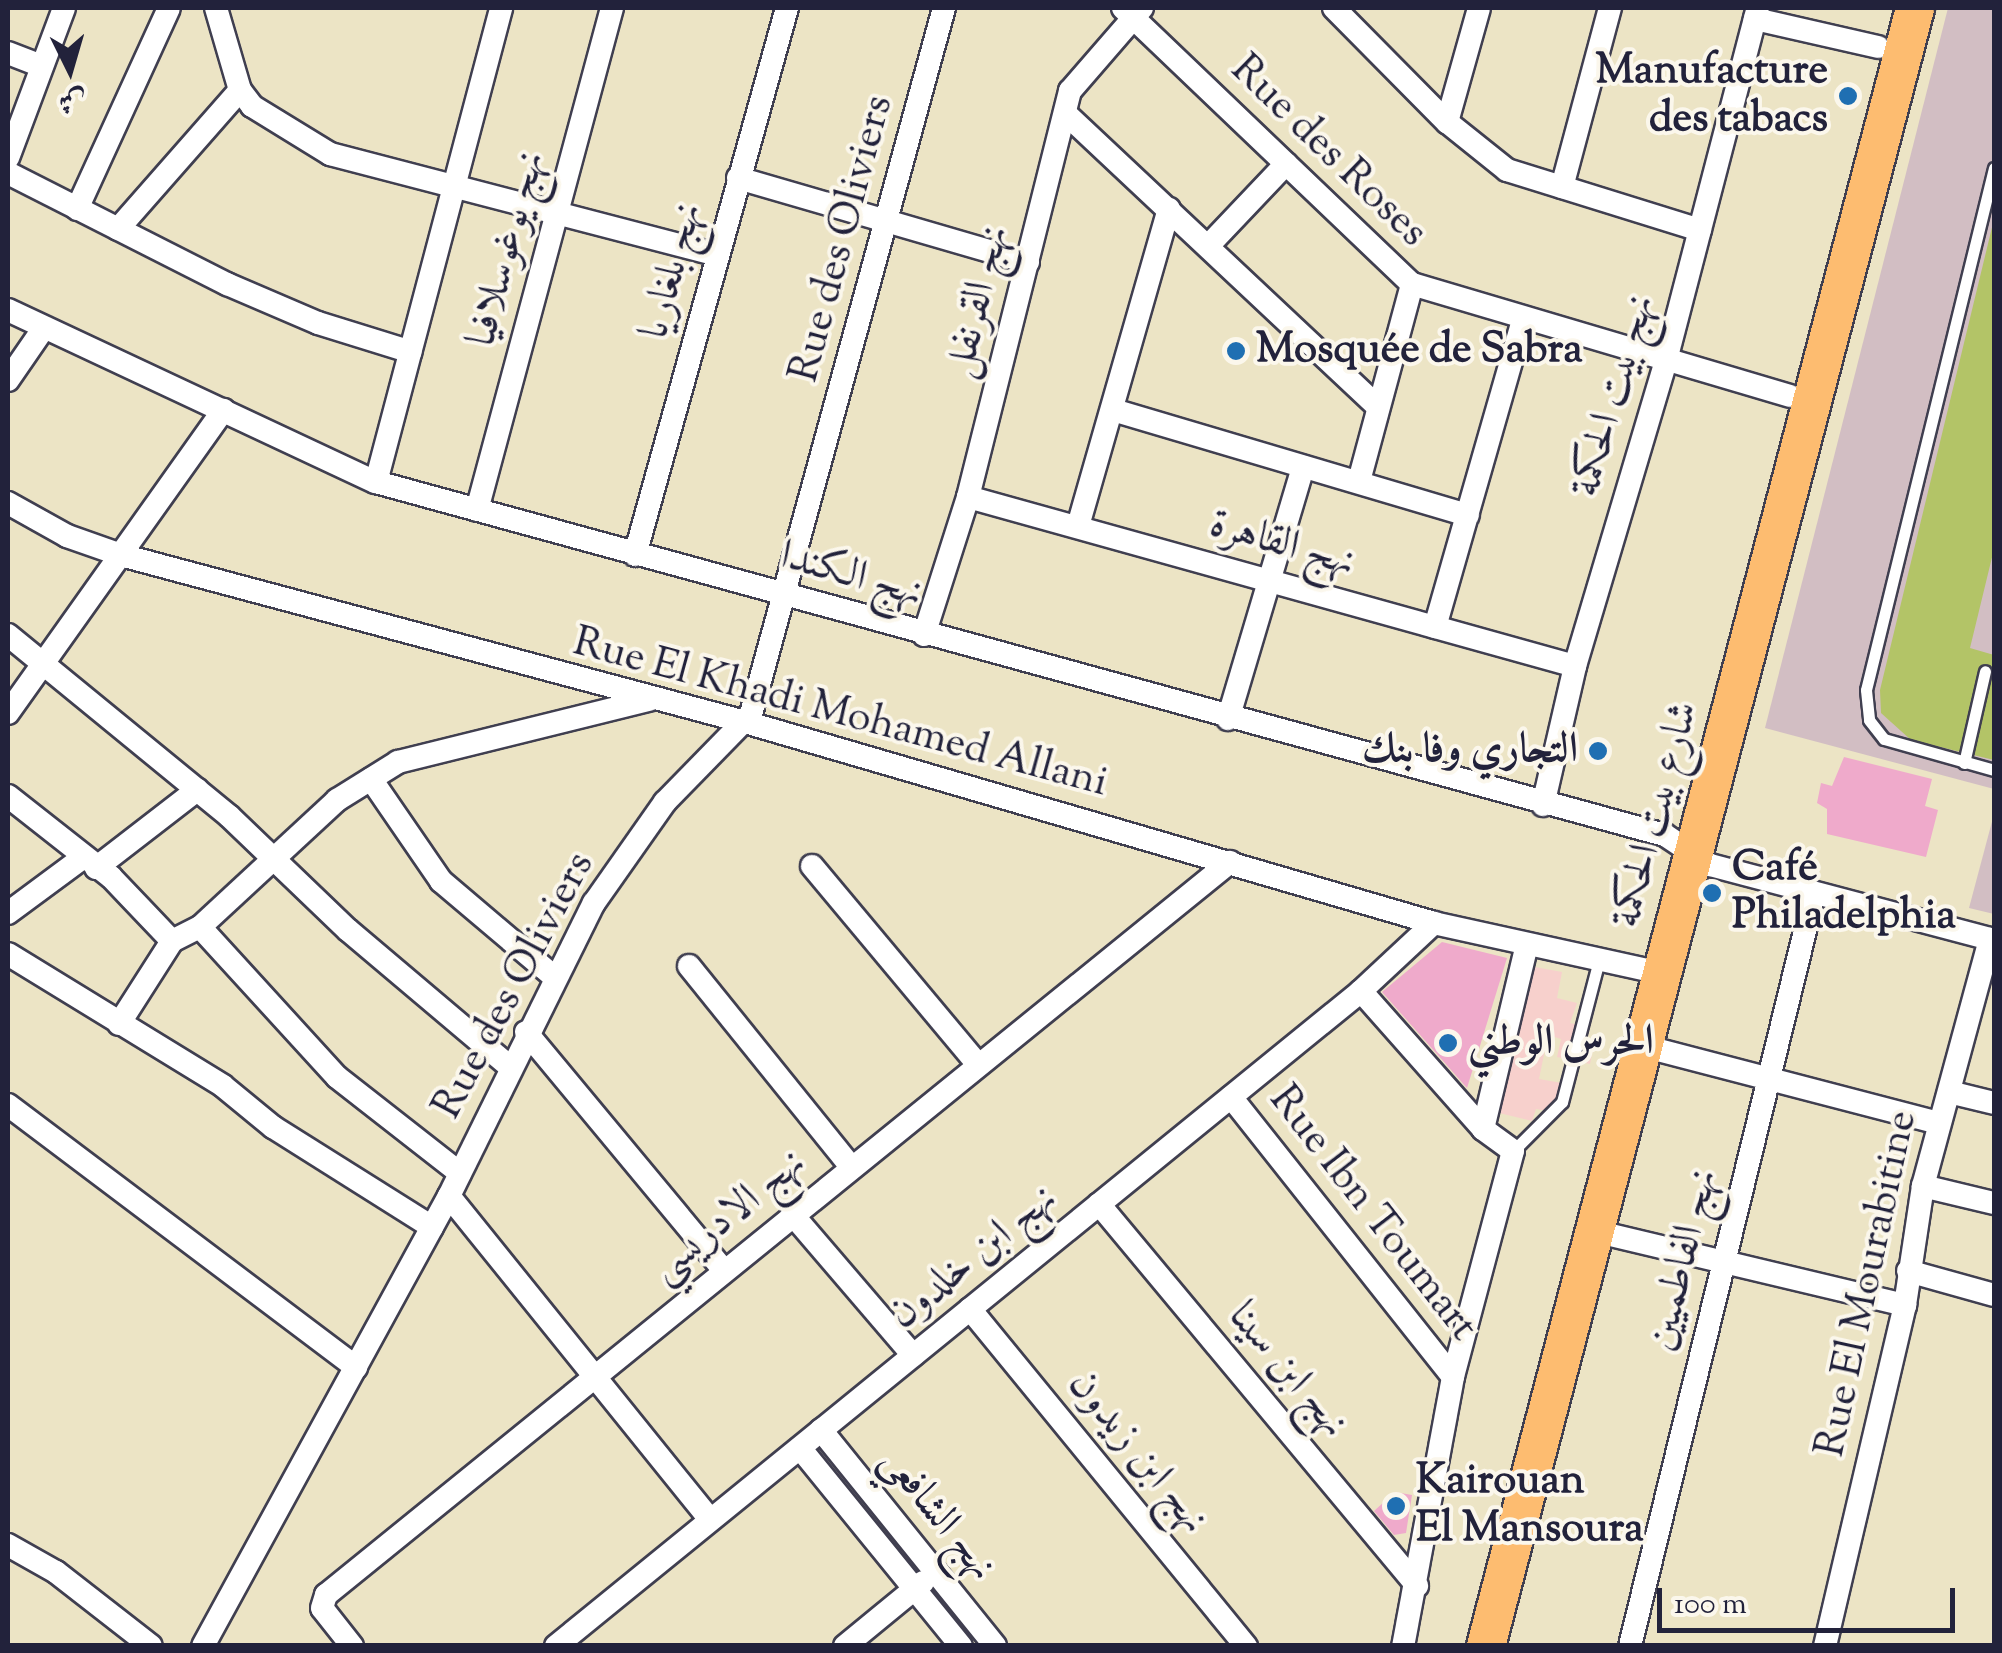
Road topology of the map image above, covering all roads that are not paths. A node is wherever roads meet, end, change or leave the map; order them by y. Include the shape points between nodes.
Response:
1 (64, 8) edge
2 (169, 8) edge
3 (216, 8) edge
4 (501, 8) edge
5 (612, 8) edge
6 (786, 8) edge
7 (944, 8) edge
8 (1334, 8) edge
9 (1479, 8) edge
10 (1610, 8) edge
11 (1889, 8) edge
12 (1915, 8) edge
13 (1132, 10) edge
14 (1756, 13) edge
15 (1878, 47) junction
16 (8, 53) edge
17 (42, 66) junction
18 (240, 90) junction
19 (1065, 113) junction
20 (1447, 122) junction
21 (8, 158) edge
22 (1286, 164) junction
23 (1994, 168) edge
24 (8, 173) edge
25 (738, 178) junction
26 (449, 186) junction
27 (1562, 187) junction
28 (77, 209) junction
29 (1169, 209) junction
30 (558, 210) junction
31 (888, 222) junction
32 (118, 229) junction
33 (1700, 230) junction
34 (1209, 245) junction
35 (716, 255) junction
36 (1028, 262) junction
37 (1412, 284) junction
38 (8, 310) edge
39 (1523, 320) junction
40 (44, 328) junction
41 (411, 352) junction
42 (1666, 360) junction
43 (8, 380) edge
44 (1790, 396) junction
45 (1377, 406) junction
46 (222, 410) junction
47 (1113, 410) junction
48 (1303, 467) junction
49 (1359, 481) junction
50 (376, 482) junction
51 (968, 497) junction
52 (8, 502) edge
53 (477, 510) junction
54 (1468, 515) junction
55 (1078, 526) junction
56 (635, 554) junction
57 (121, 555) junction
58 (1270, 580) junction
59 (784, 596) junction
60 (1436, 627) junction
61 (924, 635) junction
62 (8, 636) edge
63 (42, 663) junction
64 (1575, 666) junction
65 (1986, 672) dead end
66 (649, 700) junction
67 (8, 713) edge
68 (1228, 719) junction
69 (745, 722) junction
70 (1964, 763) junction
71 (1994, 770) edge
72 (371, 779) junction
73 (197, 790) junction
74 (8, 796) edge
75 (1543, 806) junction
76 (1685, 851) junction
77 (273, 855) junction
78 (1230, 862) junction
79 (88, 863) junction
80 (812, 866) dead end
81 (1814, 894) junction
82 (8, 913) edge
83 (1434, 923) junction
84 (200, 926) junction
85 (172, 940) junction
86 (1992, 940) edge
87 (1527, 944) junction
88 (8, 954) edge
89 (1600, 960) junction
90 (690, 966) dead end
91 (1653, 971) junction
92 (554, 976) junction
93 (1361, 991) junction
94 (119, 1024) junction
95 (526, 1032) junction
96 (1643, 1046) junction
97 (977, 1062) junction
98 (510, 1067) junction
99 (1770, 1079) junction
100 (1949, 1092) junction
101 (1232, 1097) junction
102 (1994, 1103) edge
103 (8, 1105) edge
104 (1940, 1123) junction
105 (1483, 1129) junction
106 (1513, 1150) junction
107 (851, 1166) junction
108 (460, 1173) junction
109 (1924, 1186) junction
110 (449, 1196) junction
111 (1994, 1203) edge
112 (1099, 1204) junction
113 (792, 1214) junction
114 (432, 1227) junction
115 (1594, 1232) junction
116 (1720, 1262) junction
117 (723, 1269) junction
118 (1908, 1272) junction
119 (1994, 1295) edge
120 (1905, 1306) junction
121 (970, 1308) junction
122 (913, 1355) junction
123 (356, 1367) junction
124 (597, 1376) junction
125 (1453, 1377) junction
126 (821, 1430) junction
127 (800, 1448) junction
128 (710, 1520) junction
129 (8, 1545) edge
130 (935, 1573) junction
131 (1417, 1586) junction
132 (914, 1589) junction
133 (151, 1646) edge
134 (202, 1646) edge
135 (352, 1646) edge
136 (556, 1646) edge
137 (844, 1646) edge
138 (961, 1646) edge
139 (995, 1646) edge
140 (1246, 1646) edge
141 (1403, 1646) edge
142 (1464, 1646) edge
143 (1486, 1646) edge
144 (1630, 1646) edge
145 (1825, 1646) edge

1 - 17 street
2 - 28 street
3 - 18 street
4 - 26 street
5 - 30 street, نهج يوغوسلافيا
6 - 25 street, نهج بلغاريا
7 - 31 street, Rue des Oliviers
8 - 20 street
9 - 20 street
10 - 27 street
11 - 15 main road, شارع بيت الحكمة
12 - 76 main road, شارع بيت الحكمة
13 - 19 street, نهج القرنفل via 1087,64
13 - 22 street, Rue des Roses
14 - 15 street
14 - 33 street, نهج بيت الحكمة
15 - 44 main road, شارع بيت الحكمة
16 - 17 street
17 - 21 street
18 - 26 street via 268,121 330,154
18 - 32 street
19 - 29 street
19 - 36 street, نهج القرنفل
20 - 27 street via 1506,170
22 - 34 street
22 - 37 street, Rue des Roses
23 - 70 lane via 1866,690 1868,720 1884,738
24 - 28 street
25 - 31 street
25 - 35 street, نهج بلغاريا
26 - 30 street
26 - 41 street
27 - 33 street
28 - 32 street
29 - 34 street
29 - 47 street
30 - 35 street
30 - 53 street, نهج يوغوسلافيا
31 - 36 street
31 - 59 street, Rue des Oliviers
32 - 41 street via 318,323
33 - 42 street, نهج بيت الحكمة
34 - 45 street
35 - 56 street, نهج بلغاريا
36 - 51 street, نهج القرنفل
37 - 39 street, Rue des Roses
37 - 45 street
38 - 40 street, نهج الكندا
39 - 42 street, Rue des Roses
39 - 54 street
40 - 43 street
40 - 46 street, نهج الكندا
41 - 50 street
42 - 44 street, Rue des Roses
42 - 64 street, نهج بيت الحكمة
44 - 76 main road, شارع بيت الحكمة
45 - 49 street
46 - 50 street, نهج الكندا
46 - 57 street
47 - 48 street
47 - 55 street
48 - 49 street
48 - 58 street
49 - 54 street
50 - 53 street, نهج الكندا
51 - 55 street, نهج القاهرة
51 - 61 street, نهج القرنفل
52 - 57 street, Rue El Khadi Mohamed Allani via 67,536
53 - 56 street, نهج الكندا
54 - 60 street
55 - 58 street, نهج القاهرة
56 - 59 street, نهج الكندا
57 - 63 street
57 - 66 street, Rue El Khadi Mohamed Allani
58 - 60 street, نهج القاهرة
58 - 68 street
59 - 61 street, نهج الكندا
59 - 69 street, Rue des Oliviers
60 - 64 street, نهج القاهرة
61 - 68 street, نهج الكندا
62 - 63 street
63 - 67 street
63 - 73 street
64 - 75 street, نهج بيت الحكمة
65 - 70 lane
66 - 69 street, Rue El Khadi Mohamed Allani
66 - 72 street via 427,752
68 - 75 street, نهج الكندا
69 - 78 street, Rue El Khadi Mohamed Allani
69 - 92 street, Rue des Oliviers via 645,830
70 - 71 lane
72 - 77 street
72 - 92 street via 441,881
73 - 77 street
73 - 79 street
74 - 79 street
75 - 76 street, نهج الكندا via 1665,836
76 - 81 street, نهج الكندا
76 - 91 main road, شارع بيت الحكمة
77 - 84 street
77 - 98 street via 348,930
78 - 83 street, Rue El Khadi Mohamed Allani
78 - 97 street, نهج الادريسي
79 - 82 street
79 - 85 street
80 - 97 street
81 - 86 street, نهج الكندا
81 - 99 street, نهج الفاطميين
83 - 87 street, Rue El Khadi Mohamed Allani
83 - 93 street, نهج ابن خلدون
84 - 85 street
84 - 108 street via 337,1077
85 - 94 street
86 - 100 street, Rue El Mourabitine
87 - 89 street, Rue El Khadi Mohamed Allani
87 - 105 street
88 - 94 street
89 - 91 street, Rue El Khadi Mohamed Allani
89 - 106 lane via 1562,1102
90 - 107 street
91 - 96 main road, شارع بيت الحكمة
91 - 142 main road, شارع بيت الحكمة
92 - 95 street, Rue des Oliviers
93 - 101 street, نهج ابن خلدون
93 - 105 street
94 - 114 street
95 - 98 street, Rue des Oliviers
95 - 117 street
96 - 99 street
96 - 115 main road, شارع بيت الحكمة
97 - 107 street, نهج الادريسي
98 - 108 street, Rue des Oliviers
99 - 104 street
99 - 116 street, نهج الفاطميين
100 - 102 street
100 - 104 street, Rue El Mourabitine
101 - 112 street, نهج ابن خلدون
101 - 125 street, Rue Ibn Toumart
103 - 123 street
104 - 109 street, Rue El Mourabitine
105 - 106 street
106 - 125 street
107 - 113 street, نهج الادريسي
108 - 110 street, Rue des Oliviers
109 - 111 street
109 - 118 street, Rue El Mourabitine
110 - 114 street, Rue des Oliviers
110 - 124 street
112 - 121 street, نهج ابن خلدون
112 - 131 street, نهج ابن سينا
113 - 117 street, نهج الادريسي
113 - 122 street
114 - 123 street, Rue des Oliviers
115 - 116 street
115 - 143 main road, شارع بيت الحكمة
116 - 120 street
116 - 144 street, نهج الفاطميين
117 - 124 street, نهج الادريسي
118 - 119 street
118 - 120 street, Rue El Mourabitine
120 - 145 street, Rue El Mourabitine
121 - 122 street, نهج ابن خلدون
121 - 140 street, نهج ابن زيدون
122 - 126 street, نهج ابن خلدون
123 - 134 street, Rue des Oliviers
124 - 128 street
124 - 135 street, نهج الادريسي via 326,1595 322,1608
125 - 131 street
126 - 127 street, نهج ابن خلدون
126 - 130 street, نهج الشافعي
127 - 128 street, نهج ابن خلدون
127 - 132 street, نهج الشافعي
128 - 136 street, نهج ابن خلدون
129 - 133 street via 56,1572
130 - 132 street
130 - 139 street, نهج الشافعي
131 - 141 street
132 - 137 street
132 - 138 street, نهج الشافعي

